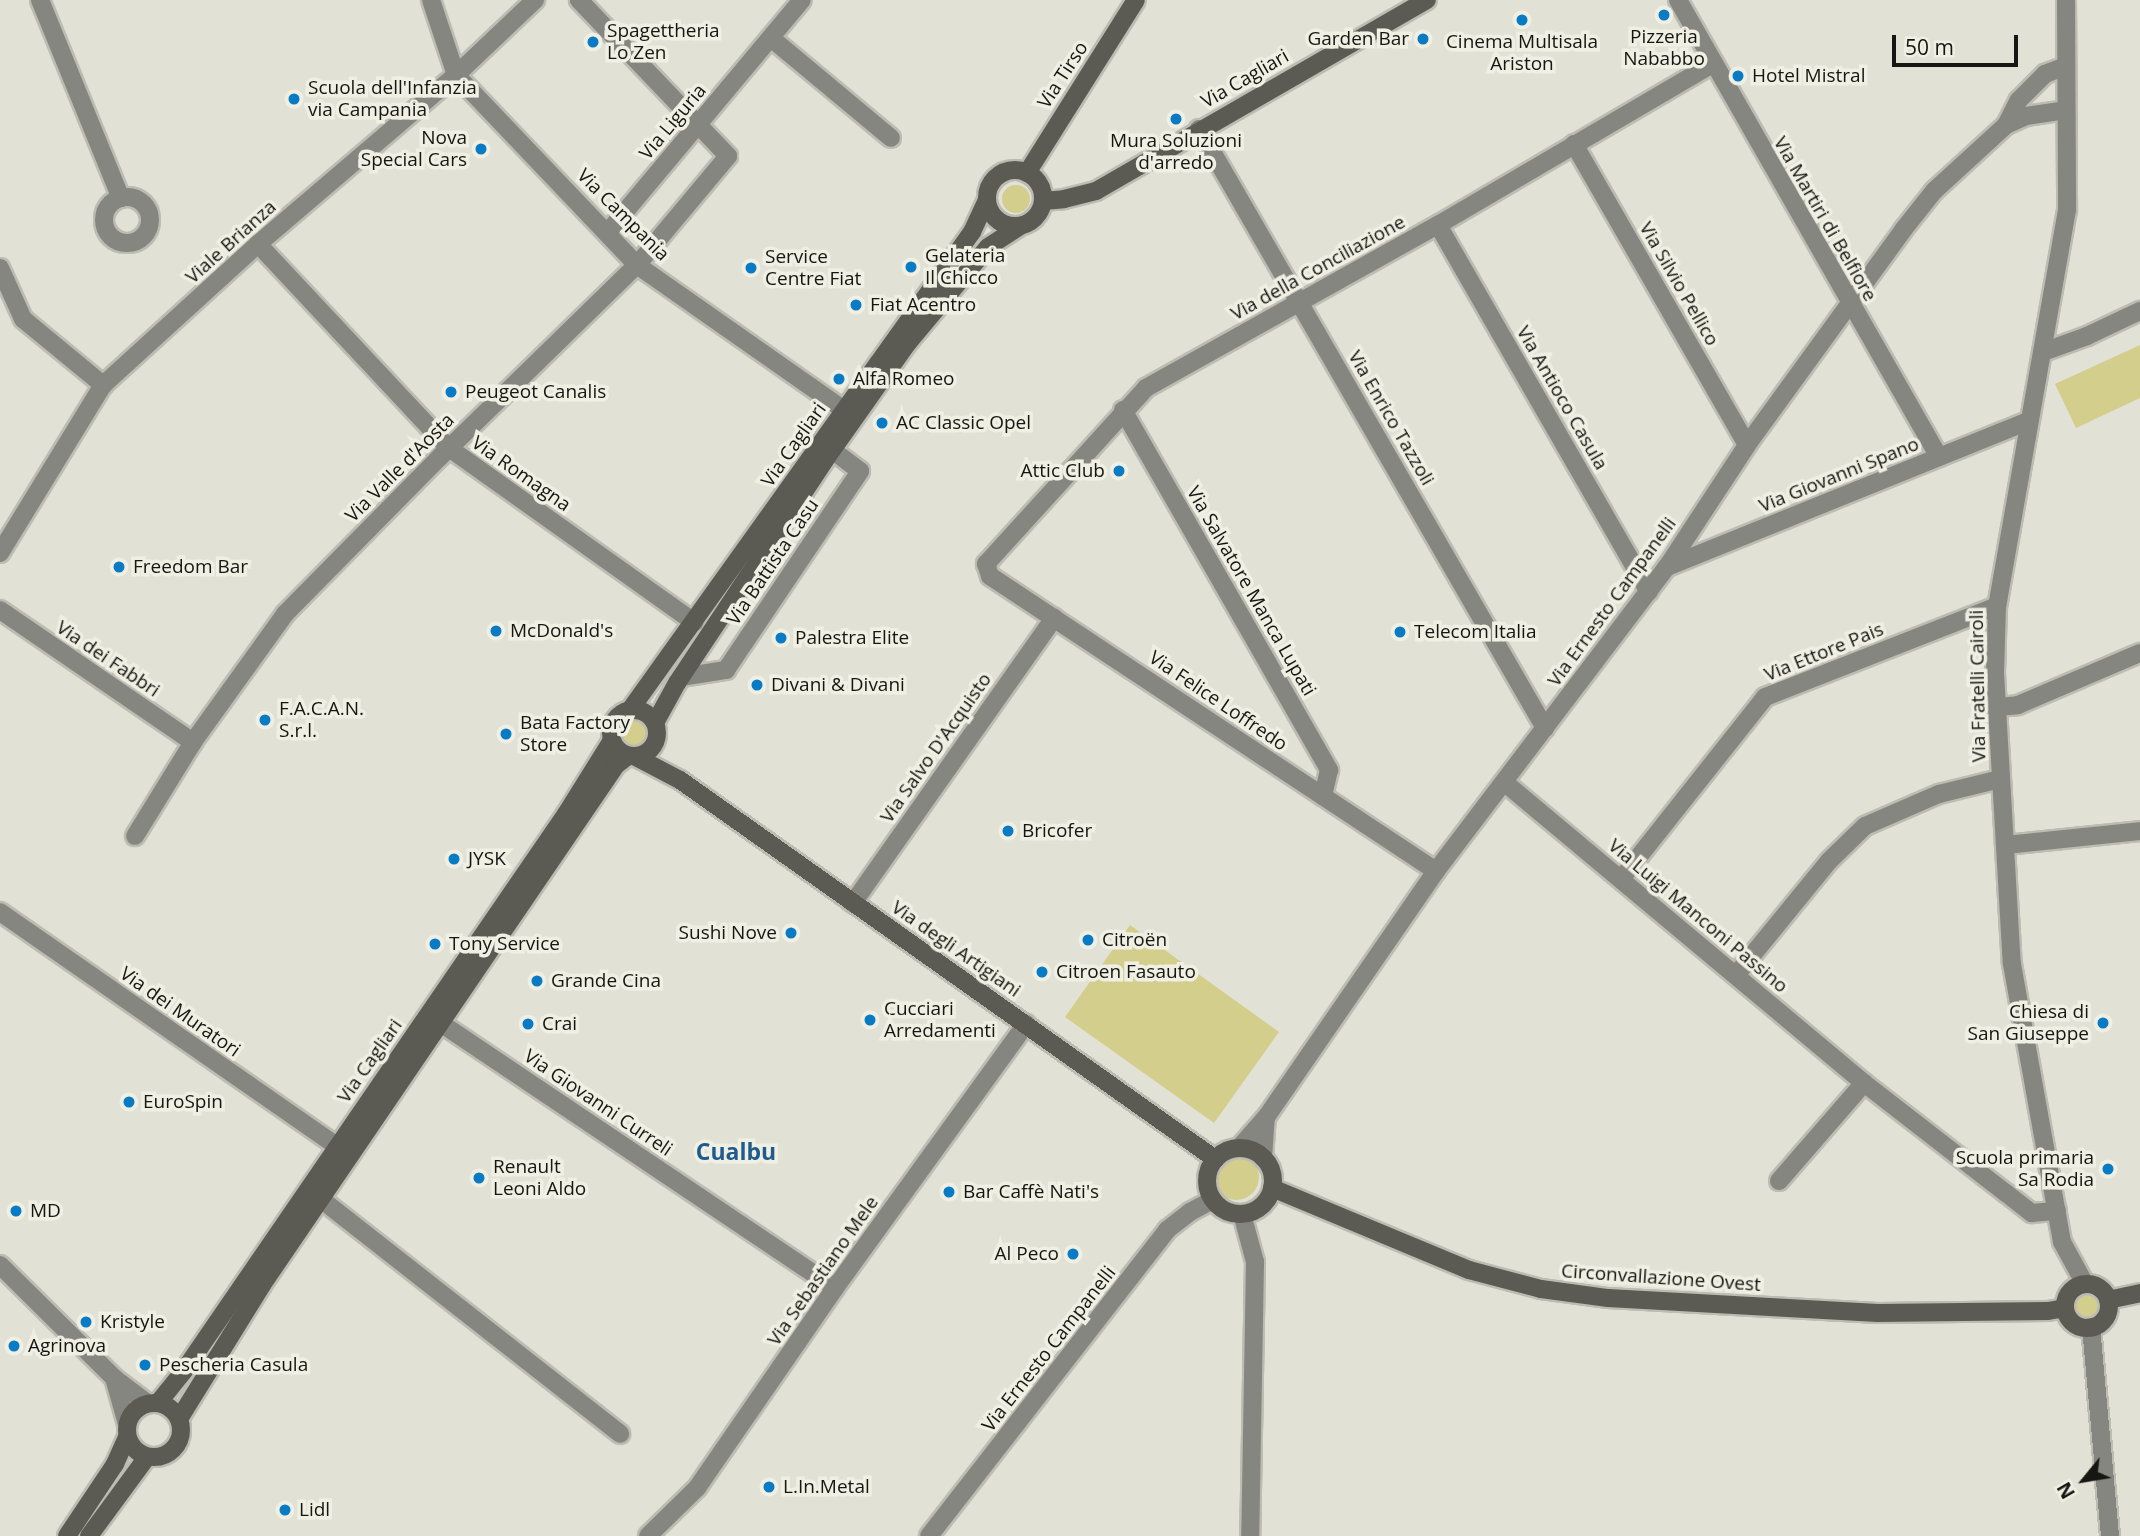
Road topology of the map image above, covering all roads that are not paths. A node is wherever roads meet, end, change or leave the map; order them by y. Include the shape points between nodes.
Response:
1 (40, 0) edge
2 (431, 0) edge
3 (535, 0) edge
4 (579, 0) edge
5 (803, 0) edge
6 (1136, 0) edge
7 (1427, 0) edge
8 (1678, 0) edge
9 (2066, 0) edge
10 (771, 38) junction
11 (1712, 64) junction
12 (2066, 66) junction
13 (456, 75) junction
14 (2066, 110) junction
15 (699, 124) junction
16 (2006, 125) junction
17 (1199, 129) junction
18 (891, 138) dead end
19 (1574, 144) junction
20 (1027, 173) junction
21 (121, 198) dead end
22 (987, 201) junction
23 (1043, 201) junction
24 (1438, 225) junction
25 (1020, 226) junction
26 (608, 232) junction
27 (258, 244) junction
28 (637, 265) junction
29 (0, 268) edge
30 (1300, 302) junction
31 (1849, 303) junction
32 (2140, 310) edge
33 (2043, 352) junction
34 (103, 385) junction
35 (844, 410) junction
36 (1123, 410) junction
37 (2028, 421) junction
38 (1747, 445) junction
39 (449, 448) junction
40 (832, 450) junction
41 (1939, 457) junction
42 (0, 553) edge
43 (988, 560) joint
44 (1667, 567) junction
45 (1649, 592) junction
46 (1997, 606) junction
47 (0, 610) edge
48 (1054, 618) junction
49 (694, 622) junction
50 (2140, 653) edge
51 (681, 677) junction
52 (1997, 707) junction
53 (630, 710) junction
54 (1545, 728) junction
55 (657, 729) junction
56 (612, 740) junction
57 (193, 742) junction
58 (632, 757) junction
59 (672, 775) junction
60 (2000, 779) junction
61 (1503, 782) junction
62 (1323, 796) junction
63 (2140, 831) edge
64 (135, 836) dead end
65 (2005, 845) junction
66 (1436, 871) junction
67 (1621, 879) junction
68 (853, 903) junction
69 (0, 912) edge
70 (1736, 975) junction
71 (442, 1024) junction
72 (1026, 1024) junction
73 (1864, 1083) junction
74 (1267, 1116) junction
75 (337, 1146) junction
76 (1239, 1148) junction
77 (1264, 1158) junction
78 (1215, 1159) junction
79 (1779, 1181) dead end
80 (1272, 1188) junction
81 (322, 1200) junction
82 (1213, 1200) junction
83 (2057, 1210) junction
84 (1242, 1214) junction
85 (0, 1265) edge
86 (2085, 1284) junction
87 (835, 1289) junction
88 (2140, 1293) edge
89 (2108, 1300) junction
90 (2065, 1308) junction
91 (2091, 1327) junction
92 (114, 1378) junction
93 (153, 1403) junction
94 (179, 1419) junction
95 (127, 1431) junction
96 (620, 1434) dead end
97 (147, 1457) junction
98 (67, 1536) edge
99 (89, 1536) edge
100 (648, 1536) edge
101 (929, 1536) edge
102 (1250, 1536) edge
103 (2110, 1536) edge

1 - 21 street
2 - 13 street, Via Campania
3 - 13 street, Viale Brianza
4 - 15 street
5 - 10 street, Via Liguria
6 - 20 main road, Via Tirso
7 - 17 main road, Via Cagliari
8 - 11 street, Via Martiri di Belfiore
9 - 12 street, Via Fratelli Cairoli
10 - 15 street, Via Liguria
10 - 18 street
11 - 19 street, Via della Conciliazione
11 - 31 street, Via Martiri di Belfiore
12 - 14 street, Via Fratelli Cairoli
12 - 16 street, Via Ernesto Campanelli via 2045,74 2019,100
13 - 26 street, Via Campania
13 - 27 street, Viale Brianza
14 - 16 street, Via Ernesto Campanelli via 2026,116
14 - 33 street, Via Fratelli Cairoli via 2067,210
15 - 26 street, Via Liguria
15 - 28 street, Via Valle d'Aosta via 728,156
16 - 31 street, Via Ernesto Campanelli via 1934,191
17 - 23 main road, Via Cagliari via 1096,191
17 - 30 street, Via Enrico Tazzoli
19 - 24 street, Via della Conciliazione
19 - 38 street, Via Silvio Pellico
20 - 22 main road via 1001,174 990,185
20 - 23 main road via 1040,184
22 - 25 main road via 995,217
22 - 35 main road, Via Cagliari via 972,232
23 - 25 main road via 1037,216
24 - 30 street, Via della Conciliazione
24 - 45 street, Via Antioco Casula
25 - 40 main road, Via Cagliari via 994,241 946,294
26 - 28 street, Via Campania
27 - 34 street, Viale Brianza
27 - 39 street, Via Romagna
28 - 35 street, Via Campania
28 - 39 street, Via Valle d'Aosta
29 - 34 street via 23,319
30 - 36 street, Via della Conciliazione via 1146,388
30 - 54 street, Via Enrico Tazzoli
31 - 38 street, Via Ernesto Campanelli
31 - 41 street, Via Martiri di Belfiore
32 - 33 street
33 - 37 street, Via Fratelli Cairoli
34 - 42 street, Viale Brianza
35 - 49 main road, Via Cagliari
36 - 43 street, Via della Conciliazione
36 - 62 street, Via Salvatore Manca Lupati via 1329,770
37 - 41 street, Via Giovanni Spano
37 - 46 street, Via Fratelli Cairoli
38 - 44 street, Via Ernesto Campanelli
39 - 49 street, Via Romagna
39 - 57 street, Via Valle d'Aosta via 285,614
40 - 51 main road, Via Cagliari
40 - 51 street, Via Battista Casu via 860,471 726,670
41 - 44 street, Via Giovanni Spano
43 - 48 street, Via Felice Loffredo via 990,576
44 - 45 street, Via Ernesto Campanelli
45 - 54 street, Via Ernesto Campanelli
46 - 52 street, Via Fratelli Cairoli
46 - 67 street, Via Ettore Pais via 1765,697
47 - 57 street, Via dei Fabbri
48 - 62 street, Via Felice Loffredo
48 - 68 street, Via Salvo D'Acquisto
49 - 53 main road, Via Cagliari
50 - 52 street via 2018,705
51 - 55 main road, Via Cagliari
52 - 60 street, Via Fratelli Cairoli
53 - 55 main road via 642,711
53 - 56 main road, Via Cagliari via 615,720
54 - 61 street, Via Ernesto Campanelli
55 - 58 main road, Via Cagliari via 651,750
55 - 59 main road
56 - 58 main road via 618,750
56 - 75 main road, Via Cagliari
57 - 64 street, Via Valle d'Aosta
58 - 59 main road, Via degli Artigiani
58 - 71 main road, Via Cagliari via 616,765
59 - 68 main road, Via degli Artigiani
60 - 65 street, Via Fratelli Cairoli
60 - 70 street via 1939,794 1866,826 1829,861
61 - 66 street, Via Ernesto Campanelli
61 - 67 street, Via Luigi Manconi Passino
62 - 66 street, Via Felice Loffredo
63 - 65 street
65 - 83 street, Via Fratelli Cairoli via 2012,964
66 - 74 street, Via Ernesto Campanelli
67 - 70 street, Via Luigi Manconi Passino
68 - 72 main road, Via degli Artigiani
69 - 75 street, Via dei Muratori
70 - 73 street, Via Luigi Manconi Passino
71 - 81 main road, Via Cagliari
71 - 87 street, Via Giovanni Curreli
72 - 78 main road, Via degli Artigiani
72 - 87 street, Via Sebastiano Mele
73 - 79 street
73 - 83 street, Via Luigi Manconi Passino via 2032,1213
74 - 76 street, Via Ernesto Campanelli
74 - 77 street
75 - 93 main road, Via Cagliari via 183,1372
76 - 77 main road
76 - 78 main road, Via Ernesto Campanelli
77 - 80 main road via 1272,1171
78 - 82 main road via 1207,1179
80 - 84 main road via 1261,1206
80 - 90 main road, Circonvallazione Ovest via 1469,1270 1541,1289 1608,1298 1878,1313
81 - 94 main road, Via Cagliari via 262,1285
81 - 96 street
82 - 84 main road
82 - 101 street, Via Ernesto Campanelli via 1167,1230
83 - 86 street, Via Fratelli Cairoli via 2062,1242
84 - 102 street via 1255,1262
85 - 92 street
86 - 89 main road via 2099,1288
86 - 90 main road via 2068,1294
87 - 100 street, Via Sebastiano Mele via 697,1489
88 - 89 main road
89 - 91 main road via 2104,1320
90 - 91 main road via 2076,1325
91 - 103 street
92 - 93 street
92 - 95 street
93 - 94 main road via 167,1406
93 - 95 main road, Via Cagliari via 134,1411
94 - 97 main road, Via Cagliari via 178,1445 164,1456
95 - 97 main road via 138,1453
95 - 98 main road, Via Cagliari via 115,1464
97 - 99 main road

